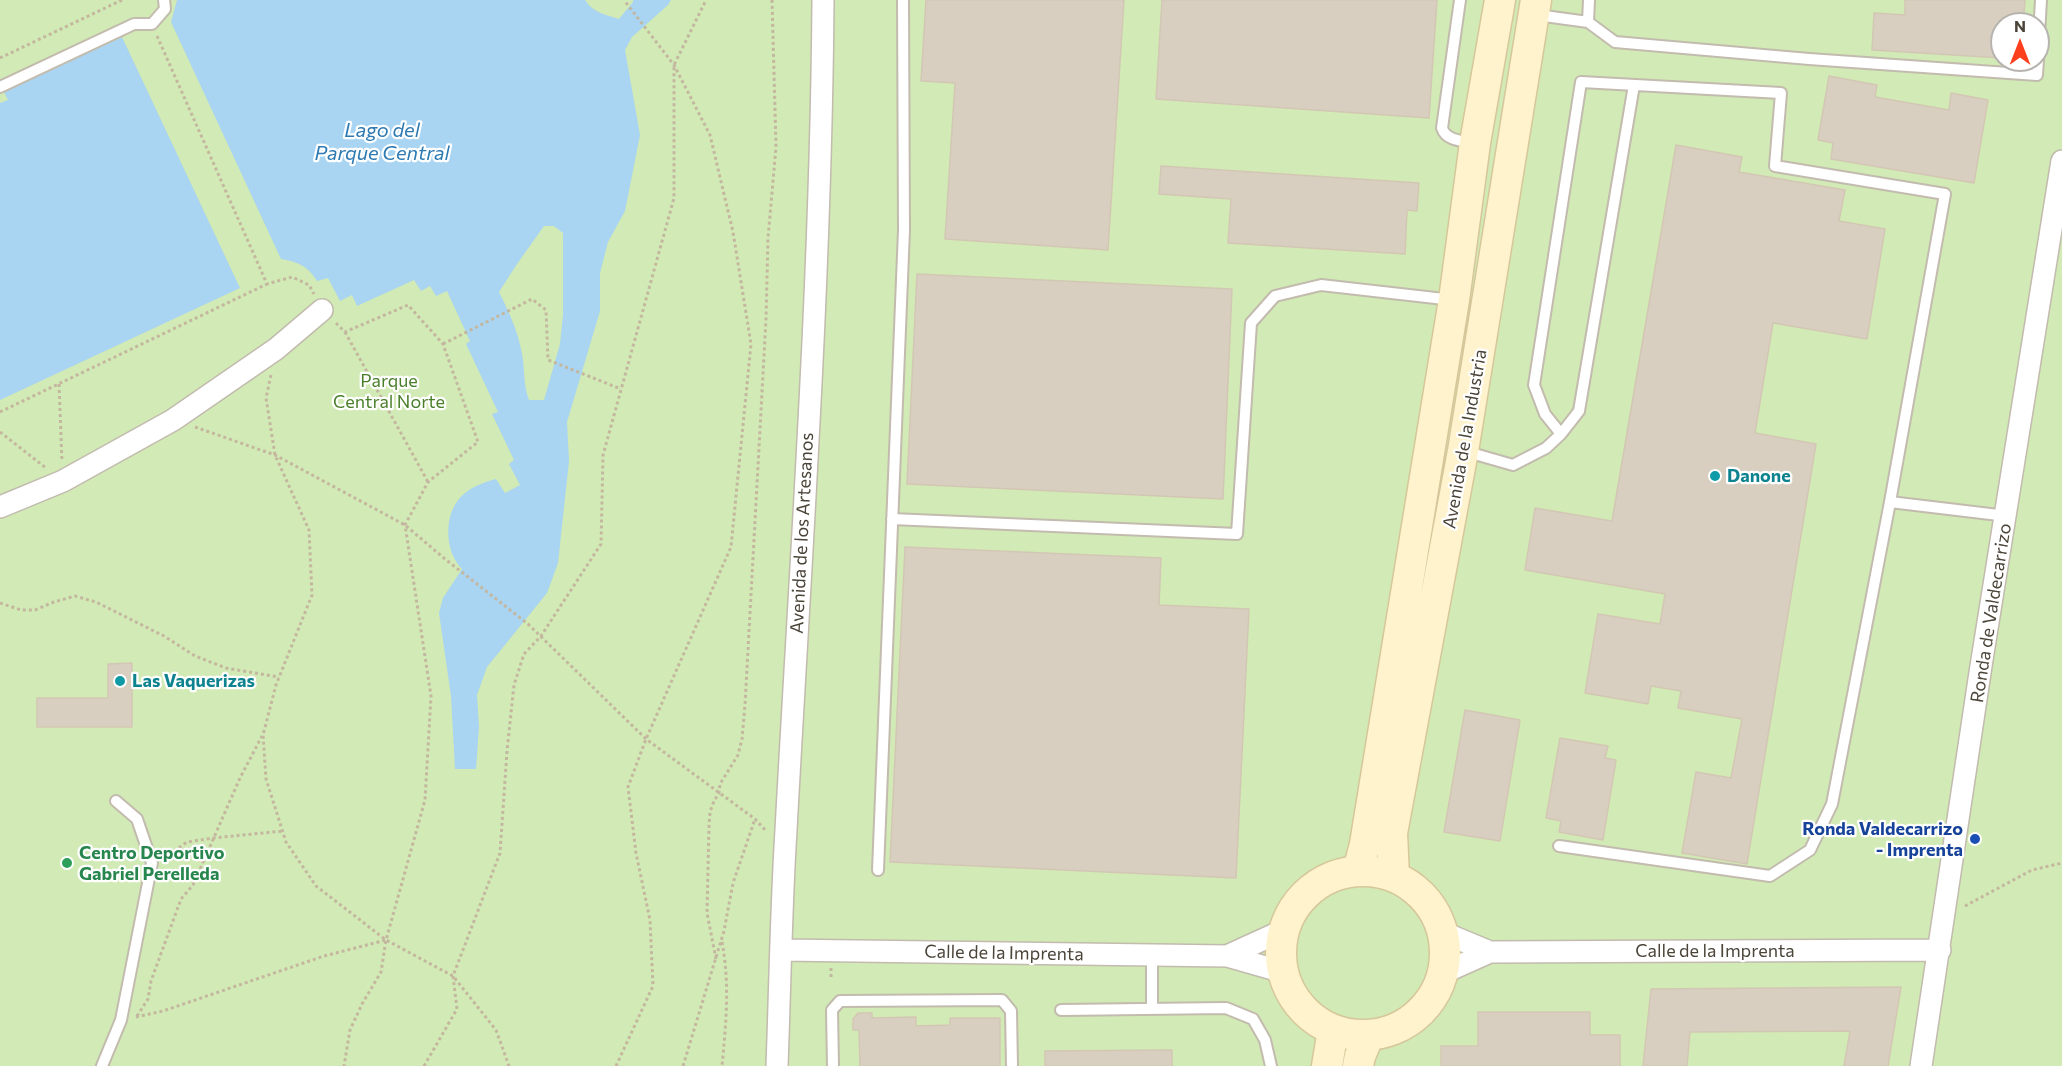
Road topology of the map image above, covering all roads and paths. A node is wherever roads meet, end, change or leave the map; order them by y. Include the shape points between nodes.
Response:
1 (122, 0) edge
2 (164, 0) edge
3 (706, 0) edge
4 (772, 0) edge
5 (823, 0) edge
6 (903, 0) edge
7 (1460, 0) edge
8 (1500, 0) edge
9 (1589, 0) edge
10 (625, 2) edge
11 (1535, 7) edge
12 (1588, 22) junction
13 (152, 24) junction
14 (0, 58) edge
15 (674, 65) junction
16 (1990, 72) edge
17 (1994, 72) edge
18 (2037, 72) edge
19 (1634, 85) junction
20 (0, 87) edge
21 (1475, 143) junction
22 (2062, 161) edge
23 (267, 284) junction
24 (1454, 300) junction
25 (322, 310) junction
26 (345, 332) junction
27 (443, 344) junction
28 (276, 349) junction
29 (59, 384) junction
30 (621, 389) junction
31 (0, 412) edge
32 (172, 420) junction
33 (0, 432) edge
34 (1561, 434) junction
35 (1463, 450) junction
36 (276, 456) junction
37 (63, 482) junction
38 (428, 482) junction
39 (1890, 502) junction
40 (0, 507) edge
41 (2007, 516) junction
42 (892, 519) junction
43 (405, 525) junction
44 (0, 603) edge
45 (541, 636) junction
46 (279, 677) junction
47 (263, 735) junction
48 (646, 740) junction
49 (719, 793) junction
50 (116, 801) dead end
51 (755, 819) junction
52 (283, 831) junction
53 (786, 835) junction
54 (213, 838) junction
55 (1559, 846) dead end
56 (2062, 863) edge
57 (878, 870) dead end
58 (150, 871) junction
59 (1358, 871) junction
60 (1394, 877) junction
61 (1945, 916) junction
62 (1284, 930) junction
63 (1443, 932) junction
64 (386, 940) junction
65 (722, 940) junction
66 (782, 950) junction
67 (1940, 950) junction
68 (1490, 952) junction
69 (1152, 955) junction
70 (1227, 956) junction
71 (716, 959) junction
72 (1283, 972) junction
73 (1443, 973) junction
74 (453, 976) junction
75 (1152, 1008) junction
76 (1062, 1010) dead end
77 (137, 1017) junction
78 (121, 1020) junction
79 (1333, 1029) junction
80 (1369, 1035) junction
81 (102, 1066) edge
82 (345, 1066) edge
83 (424, 1066) edge
84 (509, 1066) edge
85 (616, 1066) edge
86 (682, 1066) edge
87 (722, 1066) edge
88 (777, 1066) edge
89 (833, 1066) edge
90 (1012, 1066) edge
91 (1271, 1066) edge
92 (1327, 1066) edge
93 (1358, 1066) edge
94 (1921, 1066) edge

1 - 14 path
2 - 13 lane via 165,9
3 - 15 path
4 - 49 path via 776,147 745,705 738,755 724,775
5 - 53 street, Avenida de los Artesanos via 810,388
6 - 42 lane via 904,230
7 - 21 lane via 1442,132
8 - 21 street, Avenida de la Industria
9 - 12 lane
10 - 15 path
11 - 12 lane
11 - 35 street, Avenida de la Industria
12 - 16 lane via 1615,42
13 - 20 lane via 134,24
13 - 23 path
15 - 30 path via 674,198
15 - 48 path via 710,135 733,232 751,344 731,547
17 - 18 lane
19 - 34 lane via 1579,411
19 - 34 lane via 1581,82 1534,385 1545,414
19 - 39 lane via 1781,93 1775,166 1945,194
21 - 24 street, Avenida de la Industria
22 - 41 street, Ronda de Valdecarrizo
23 - 25 path via 292,277 309,285
23 - 29 path
24 - 42 lane via 1321,285 1275,296 1251,323 1237,534
24 - 59 street, Avenida de la Industria
25 - 26 path
25 - 28 street
26 - 27 path via 408,305
26 - 38 path
27 - 30 path via 532,299 546,310 548,360
27 - 38 path via 478,442
28 - 32 street
28 - 36 path via 266,398
29 - 31 path
29 - 37 path
30 - 45 path via 603,455 601,544
32 - 36 path
32 - 37 street
33 - 37 path
34 - 35 lane via 1546,448 1513,465
35 - 60 street, Avenida de la Industria via 1392,832
36 - 43 path
36 - 46 path via 309,530 312,595
37 - 40 street
38 - 43 path
39 - 41 lane
39 - 55 lane via 1832,804 1810,850 1770,876
41 - 61 street, Ronda de Valdecarrizo
42 - 57 lane
43 - 45 path
43 - 64 path via 431,696 425,800
44 - 46 path via 35,610 75,596 96,602 195,656 226,668
45 - 48 path
45 - 74 path via 524,654 514,685 500,853
46 - 47 path
47 - 52 path via 266,779
47 - 54 path
48 - 49 path
48 - 85 path via 628,787 636,853 651,920 653,986
49 - 51 path
49 - 71 path via 708,826 707,913
50 - 58 lane via 137,819 152,863
51 - 53 path via 769,834
51 - 65 path via 733,883
52 - 54 path
52 - 64 path via 286,842 316,886
53 - 66 street, Avenida de los Artesanos
54 - 58 path via 187,842
54 - 77 path via 193,885 181,899 148,999
56 - 61 path via 2032,870
58 - 78 lane
59 - 60 street
59 - 62 street via 1333,876 1311,889 1294,907
60 - 63 street via 1415,890 1432,909
61 - 67 street, Ronda de Valdecarrizo
62 - 70 street, Calle de la Imprenta
62 - 72 street via 1280,951
63 - 68 street, Calle de la Imprenta
63 - 73 street
64 - 74 path
64 - 77 path via 324,956
64 - 82 path via 381,972 350,1030
65 - 71 path
65 - 87 path via 728,1004
66 - 69 street, Calle de la Imprenta
66 - 88 street, Avenida de los Artesanos
67 - 68 street, Calle de la Imprenta
67 - 94 street, Ronda de Valdecarrizo
68 - 73 street, Calle de la Imprenta
69 - 70 street, Calle de la Imprenta
69 - 75 lane
70 - 72 street, Calle de la Imprenta
71 - 86 path
72 - 79 street via 1293,997 1310,1016
73 - 80 street via 1433,996 1416,1016 1394,1029
74 - 83 path via 457,1009
74 - 84 path via 496,1030
75 - 76 lane
75 - 91 lane via 1226,1008 1252,1019 1265,1040
77 - 78 path
78 - 81 lane
79 - 80 street
79 - 92 street
80 - 93 street
89 - 90 lane via 832,1010 840,1001 979,1000 1002,1000 1011,1011

